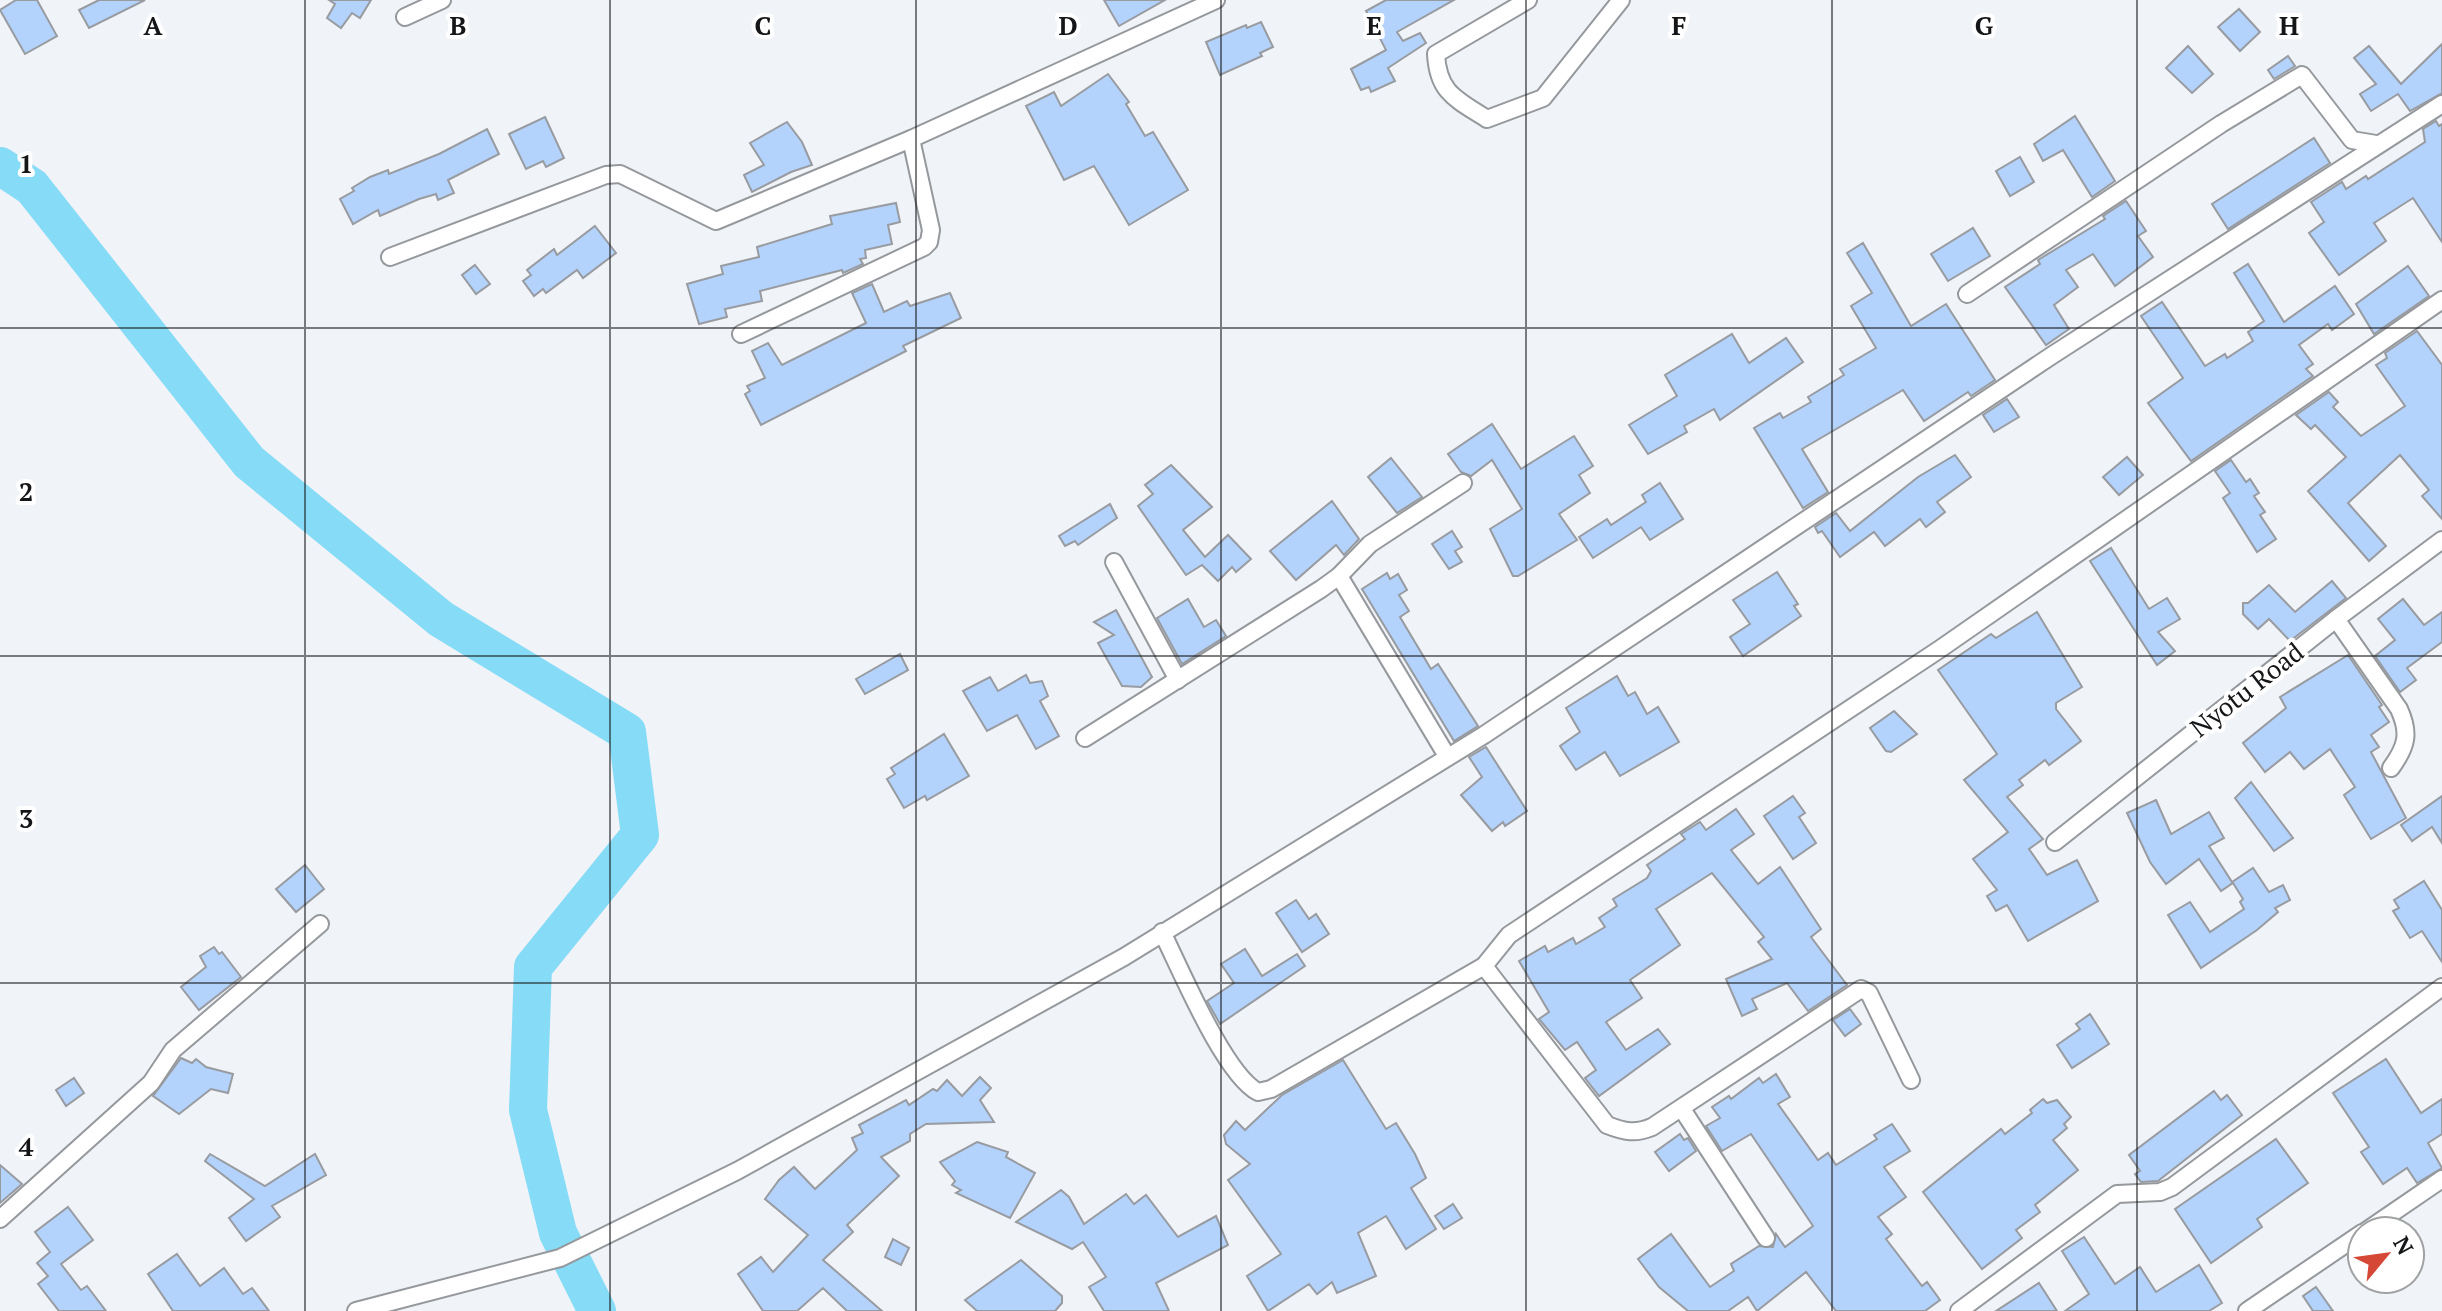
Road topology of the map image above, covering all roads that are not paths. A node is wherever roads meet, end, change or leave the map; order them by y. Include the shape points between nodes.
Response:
1 (442, 0) edge
2 (1216, 0) edge
3 (1528, 0) edge
4 (1621, 0) edge
5 (405, 17) dead end
6 (2442, 104) edge
7 (911, 139) junction
8 (2376, 144) junction
9 (390, 257) dead end
10 (1967, 294) dead end
11 (2442, 300) edge
12 (741, 334) dead end
13 (1463, 483) dead end
14 (2442, 540) edge
15 (1114, 562) dead end
16 (1339, 576) junction
17 (2336, 619) junction
18 (1178, 680) junction
19 (1085, 738) dead end
20 (1447, 756) junction
21 (2391, 768) dead end
22 (2055, 842) dead end
23 (320, 924) dead end
24 (1162, 932) junction
25 (1484, 966) junction
26 (2442, 987) edge
27 (1911, 1080) dead end
28 (1682, 1109) junction
29 (2442, 1179) edge
30 (2389, 1215) edge
31 (0, 1219) edge
32 (1766, 1238) dead end
33 (2346, 1244) edge
34 (356, 1311) edge
35 (1959, 1311) edge
36 (2247, 1311) edge

1 - 5 street
2 - 7 street
3 - 4 street via 1436,54 1437,77 1450,95 1487,119 1543,98
6 - 8 street
7 - 9 street via 716,221 620,174 606,175
7 - 12 street via 931,230 929,242
8 - 10 street via 2352,140 2302,75
8 - 20 street
11 - 25 street via 1940,649 1509,935
13 - 16 street via 1370,544
14 - 17 street, Nyotu Road
15 - 18 street
16 - 18 street
16 - 20 street
17 - 21 street via 2405,722 2408,740
17 - 22 street, Nyotu Road
18 - 19 street
20 - 24 street
23 - 31 street via 173,1050 151,1083
24 - 25 street via 1214,1036 1247,1086 1258,1092
24 - 34 street via 737,1171 560,1258
25 - 28 street via 1607,1125 1638,1133
26 - 35 street via 2172,1187 2117,1194
27 - 28 street via 1869,993 1861,989
28 - 32 street
29 - 30 street
33 - 36 street

